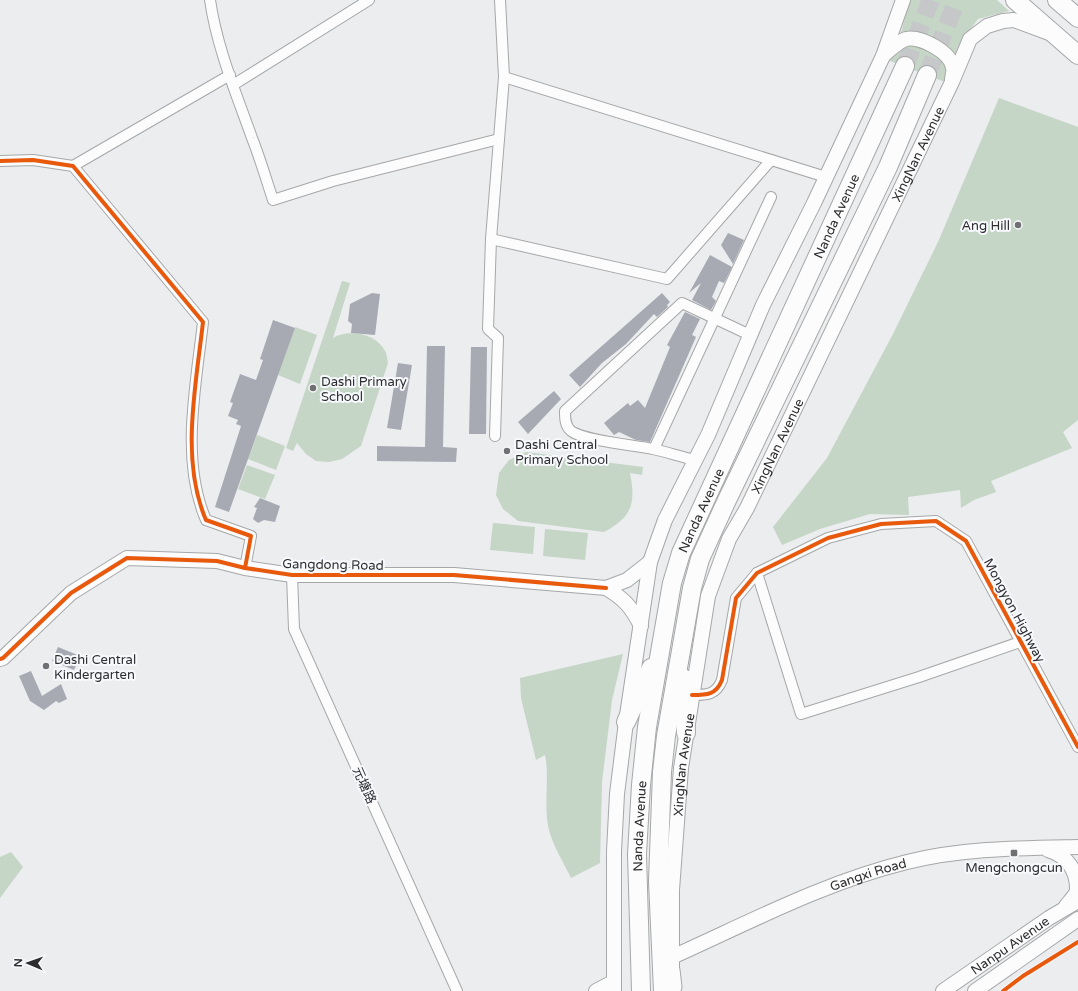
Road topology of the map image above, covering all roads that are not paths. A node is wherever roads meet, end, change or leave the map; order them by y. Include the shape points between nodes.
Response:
1 (210, 0) edge
2 (369, 0) edge
3 (500, 0) edge
4 (902, 0) edge
5 (1015, 0) edge
6 (1057, 0) edge
7 (1078, 18) edge
8 (1053, 34) junction
9 (1078, 54) edge
10 (883, 56) junction
11 (905, 66) tunnel mouth
12 (927, 75) tunnel mouth
13 (504, 77) junction
14 (231, 80) junction
15 (952, 82) junction
16 (499, 139) junction
17 (771, 160) junction
18 (0, 161) edge
19 (73, 166) junction
20 (826, 177) junction
21 (771, 197) dead end
22 (491, 239) junction
23 (714, 318) junction
24 (750, 335) junction
25 (495, 436) dead end
26 (654, 449) junction
27 (695, 460) junction
28 (650, 562) junction
29 (245, 568) junction
30 (757, 573) junction
31 (292, 575) junction
32 (606, 588) junction
33 (641, 626) junction
34 (1020, 642) junction
35 (662, 643) junction
36 (682, 646) junction
37 (0, 659) edge
38 (692, 695) junction
39 (626, 722) junction
40 (686, 733) junction
41 (1078, 747) edge
42 (1078, 847) edge
43 (1040, 848) junction
44 (1078, 901) edge
45 (1065, 908) junction
46 (1078, 919) edge
47 (672, 964) junction
48 (614, 987) edge
49 (670, 990) edge
50 (457, 991) edge
51 (596, 991) edge
52 (641, 991) edge
53 (943, 991) edge
54 (975, 991) edge

1 - 14 street via 213,26
2 - 14 street
3 - 13 street
4 - 10 main road
5 - 8 highway
6 - 7 highway
8 - 9 highway
8 - 15 main road, XingNan Avenue via 1014,20 987,26 970,39
10 - 15 main road via 895,45 908,39 927,42 943,51 953,66
10 - 20 main road
11 - 35 highway, Nanda Avenue via 681,553 672,583
12 - 36 highway, Nanda Avenue via 888,167 700,560 692,588
13 - 16 street
13 - 17 street
14 - 16 street via 273,200
14 - 19 street
15 - 38 main road, XingNan Avenue via 747,508 729,539 708,596
16 - 22 street
17 - 20 street
17 - 22 street via 667,279
18 - 19 street via 33,160
19 - 29 street via 203,322 192,415 194,480 198,503 206,520 251,536
20 - 24 main road
21 - 23 street
22 - 25 street via 488,329 498,338
23 - 24 street
23 - 26 street
23 - 26 street via 682,303 565,411 565,422 571,430 582,435
24 - 27 main road
26 - 27 street
27 - 28 main road via 665,520
28 - 32 main road via 627,580
28 - 33 main road
29 - 31 main road, Gangdong Road
29 - 37 main road, Gangdong Road via 217,561 127,558 71,593
30 - 34 street, Mongyon Highway via 828,538 881,524 936,521 966,541
30 - 34 street via 801,714
30 - 38 street, Mongyon Highway via 736,598 722,680 718,689 709,695
31 - 32 main road, Gangdong Road via 454,575
31 - 50 street, 元塘路 via 294,629
32 - 33 main road via 623,599 633,610
33 - 39 main road
34 - 41 street, Mongyon Highway
35 - 39 highway
35 - 52 highway, Nanda Avenue via 640,784 637,854
36 - 40 highway
36 - 49 highway, Nanda Avenue via 666,736 658,842 658,920
38 - 40 main road, XingNan Avenue
39 - 48 main road via 617,794 614,851
40 - 47 main road, XingNan Avenue via 672,890
42 - 43 main road, Gangxi Road
43 - 45 main road via 1064,856 1073,864 1077,891
43 - 47 main road, Gangxi Road via 993,848 948,854 868,872 832,885
44 - 45 main road, Nanpu Avenue
45 - 53 main road, Nanpu Avenue
46 - 54 main road, Nanpu Avenue
47 - 49 main road
48 - 51 main road

